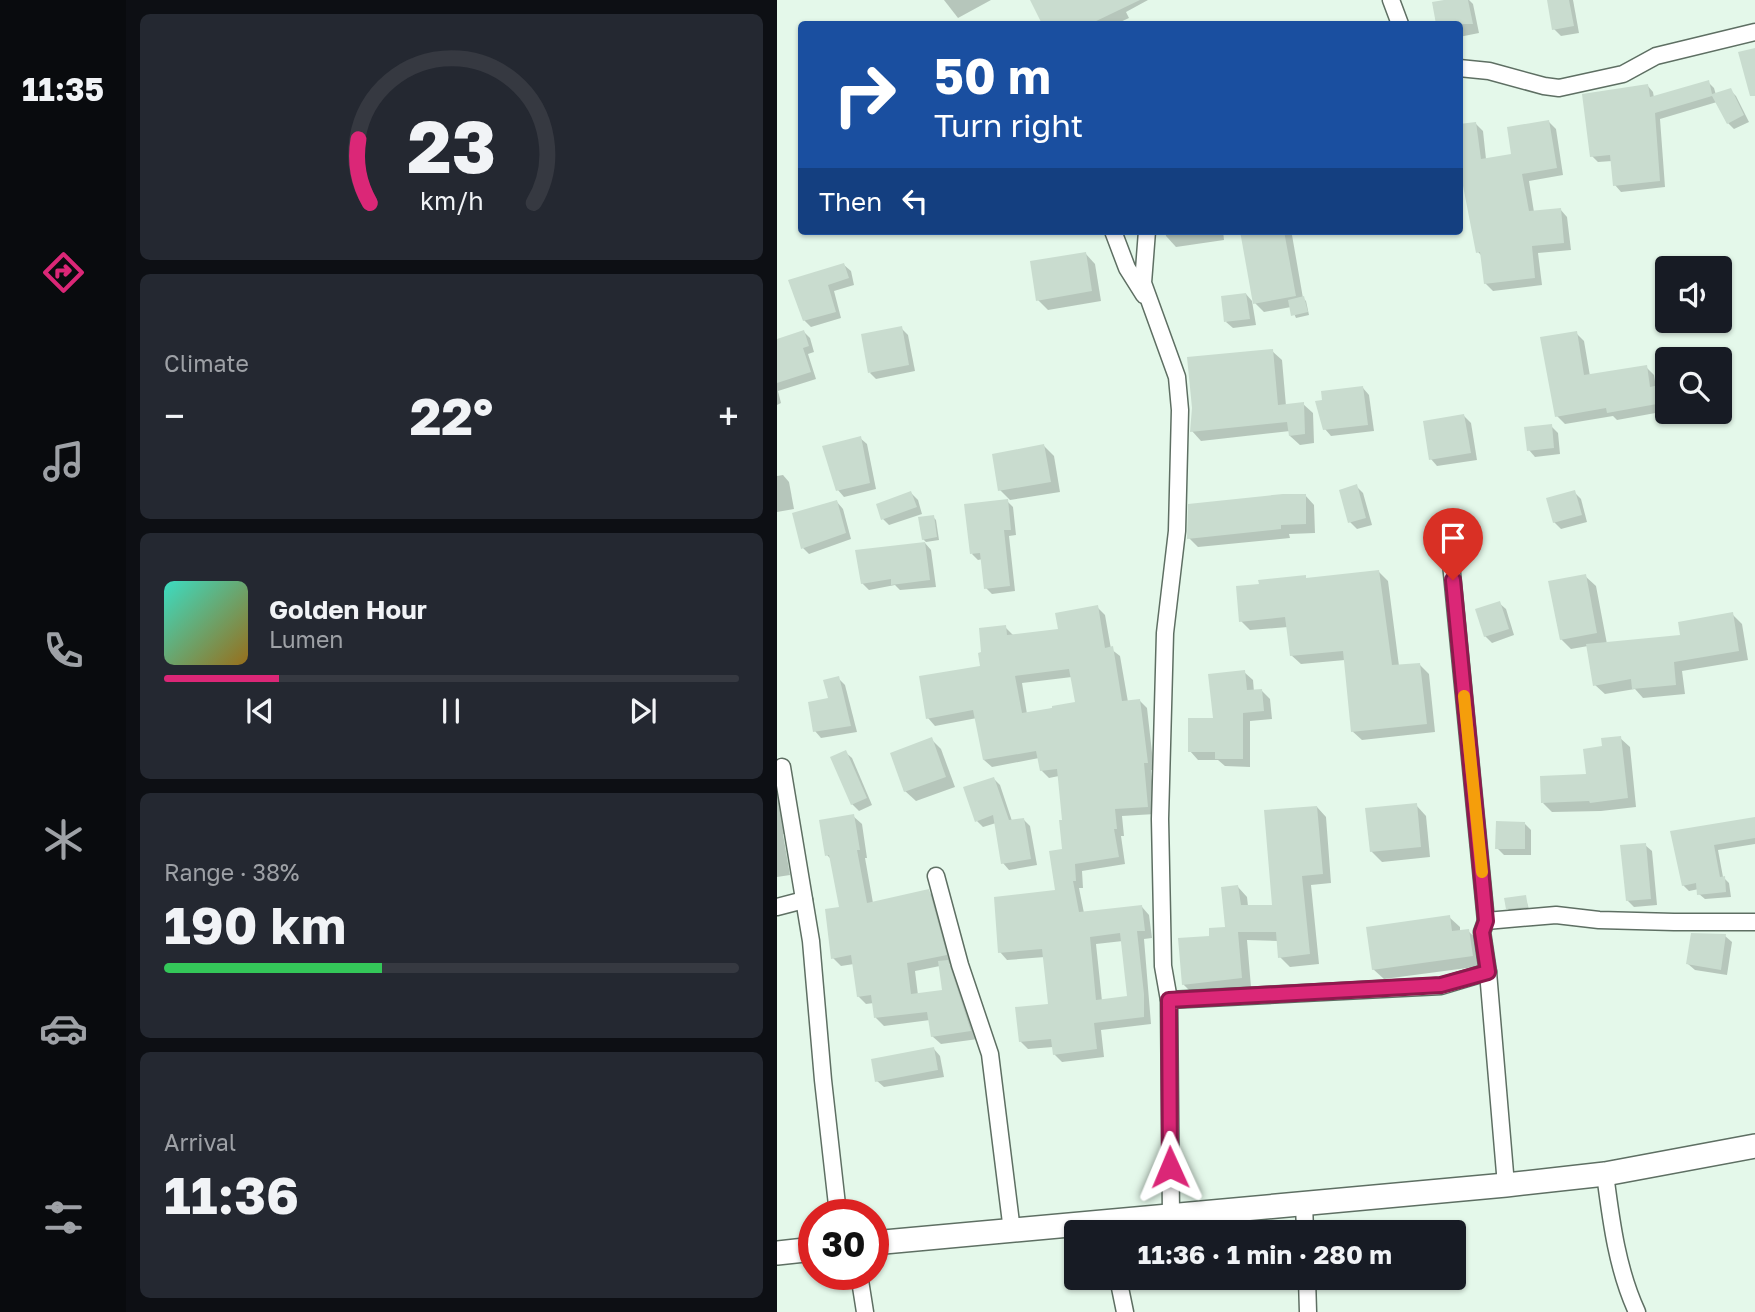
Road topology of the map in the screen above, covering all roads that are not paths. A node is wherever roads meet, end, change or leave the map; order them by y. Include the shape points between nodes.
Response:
1 (1391, 0) edge
2 (1399, 21) edge
3 (1755, 32) edge
4 (1463, 68) edge
5 (1115, 235) edge
6 (1147, 235) edge
7 (1149, 303) junction
8 (1450, 553) dead end
9 (782, 766) dead end
10 (936, 876) dead end
11 (804, 900) junction
12 (777, 907) edge
13 (1486, 921) junction
14 (1755, 922) edge
15 (1488, 972) junction
16 (1169, 1000) junction
17 (1755, 1146) edge
18 (1605, 1174) junction
19 (1506, 1185) junction
20 (836, 1199) edge
21 (1304, 1203) junction
22 (1171, 1216) junction
23 (1148, 1220) edge
24 (1305, 1220) edge
25 (1064, 1229) edge
26 (1012, 1231) junction
27 (889, 1242) edge
28 (798, 1250) edge
29 (777, 1252) edge
30 (862, 1290) edge
31 (1120, 1290) edge
32 (1307, 1290) edge
33 (865, 1312) edge
34 (1125, 1312) edge
35 (1308, 1312) edge
36 (1637, 1312) edge

1 - 2 street
3 - 4 street via 1656,56 1623,74 1559,88
5 - 7 street via 1127,268
6 - 7 street via 1143,283
7 - 16 street via 1177,377 1180,410 1177,531 1165,633 1160,819 1163,966
8 - 13 street
9 - 11 street
10 - 26 street via 990,1054
11 - 12 street
11 - 20 street
13 - 14 street via 1556,915
13 - 15 street via 1482,932
15 - 16 street via 1441,985
15 - 19 street
16 - 22 street
17 - 18 street
18 - 19 street
18 - 36 street via 1612,1227 1627,1291
19 - 21 street
21 - 22 street
21 - 24 street
22 - 23 street
25 - 26 street
26 - 27 street
28 - 29 street
30 - 33 street
31 - 34 street
32 - 35 street

